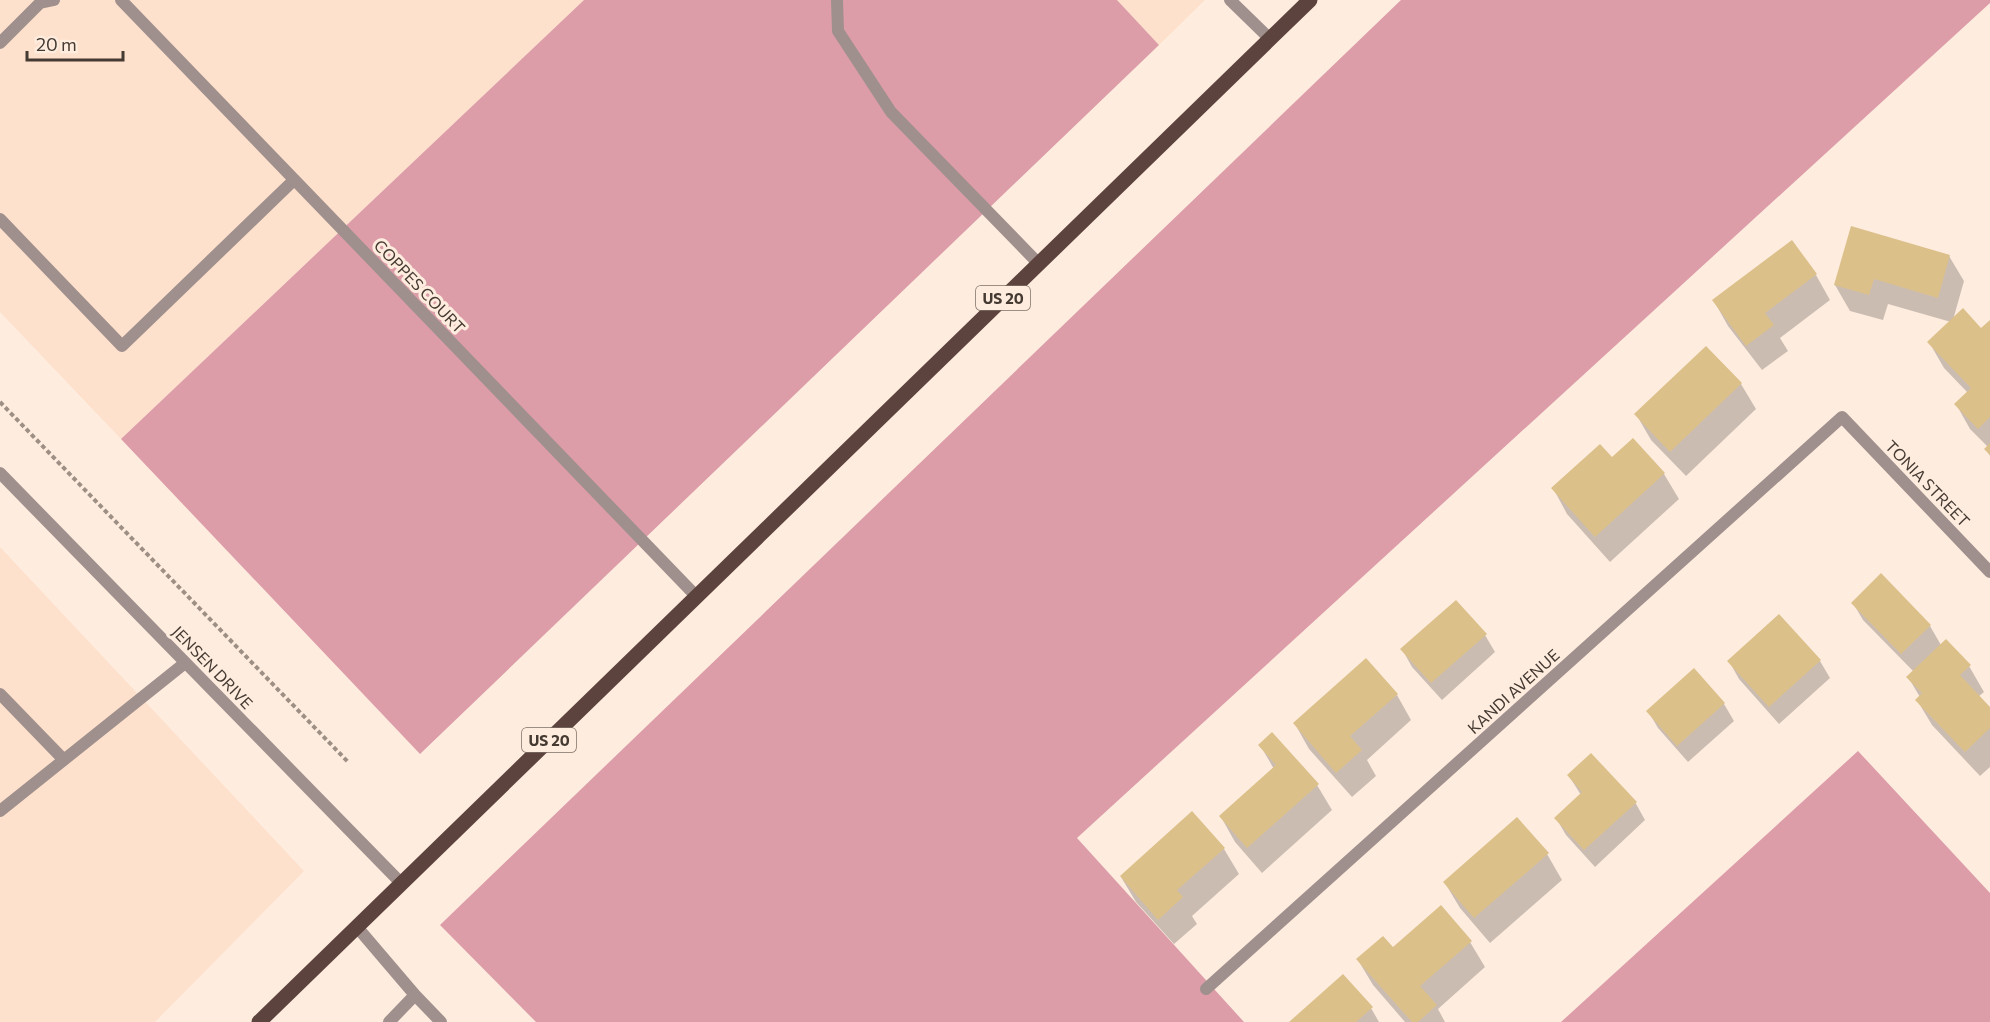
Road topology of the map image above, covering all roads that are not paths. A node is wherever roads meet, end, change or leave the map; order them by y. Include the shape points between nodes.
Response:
1 (54, 0) edge
2 (121, 0) edge
3 (837, 0) edge
4 (1230, 0) edge
5 (1310, 0) edge
6 (1270, 39) junction
7 (0, 43) edge
8 (294, 180) junction
9 (0, 219) edge
10 (1038, 263) junction
11 (1842, 417) joint
12 (0, 473) edge
13 (1990, 572) edge
14 (696, 596) junction
15 (185, 663) junction
16 (0, 694) edge
17 (64, 760) junction
18 (0, 811) edge
19 (402, 884) junction
20 (357, 927) junction
21 (1206, 989) dead end
22 (415, 995) junction
23 (259, 1022) edge
24 (389, 1022) edge
25 (441, 1022) edge

1 - 7 street via 40,3
2 - 8 street, COPPES COURT
3 - 10 street via 838,31 891,112
4 - 6 street
5 - 6 main road, US 20
6 - 10 main road, US 20
8 - 9 street via 122,346
8 - 14 street, COPPES COURT
10 - 14 main road, US 20
11 - 13 street, TONIA STREET
11 - 21 street, KANDI AVENUE
12 - 15 street, JENSEN DRIVE
14 - 19 main road, US 20
15 - 17 street
15 - 19 street, JENSEN DRIVE
16 - 17 street
17 - 18 street
19 - 20 main road, US 20
20 - 22 street
20 - 23 main road, US 20
22 - 24 street
22 - 25 street

